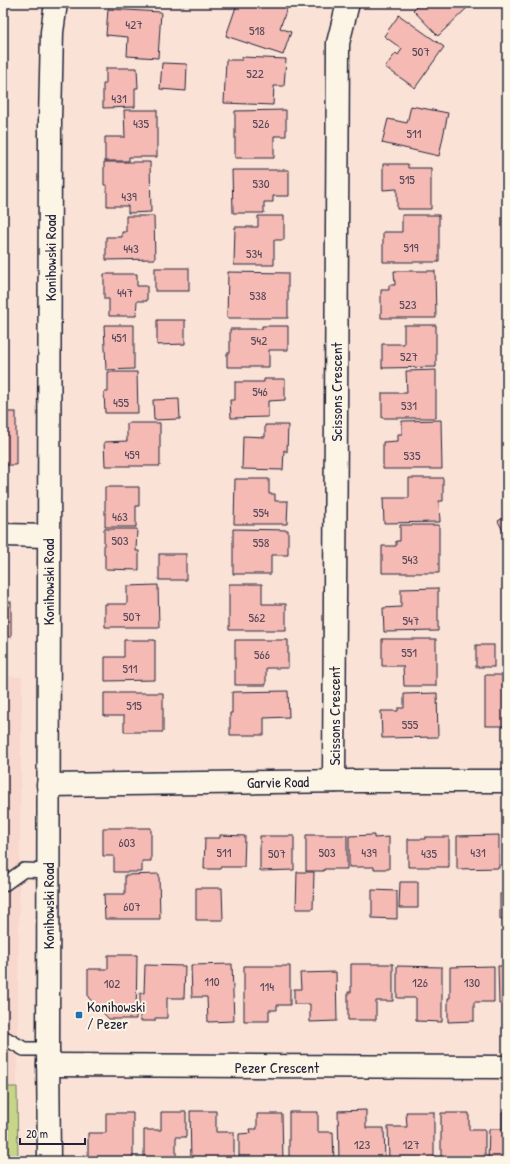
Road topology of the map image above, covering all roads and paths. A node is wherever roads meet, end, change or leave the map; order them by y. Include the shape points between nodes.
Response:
1 (56, 3) edge
2 (348, 3) edge
3 (3, 535) edge
4 (48, 536) junction
5 (334, 781) junction
6 (507, 781) edge
7 (48, 785) junction
8 (48, 871) junction
9 (3, 885) edge
10 (3, 1036) edge
11 (48, 1057) junction
12 (507, 1067) edge
13 (49, 1161) edge

1 - 4 street, Konihowski Road via 52,32 51,80
2 - 5 street, Scissons Crescent via 338,43
3 - 4 street
4 - 7 street, Konihowski Road
5 - 6 street, Garvie Road
5 - 7 street, Garvie Road
7 - 8 street, Konihowski Road
8 - 9 lane via 24,870
8 - 11 street, Konihowski Road
10 - 11 lane via 24,1049
11 - 12 street, Pezer Crescent
11 - 13 street, Konihowski Road

